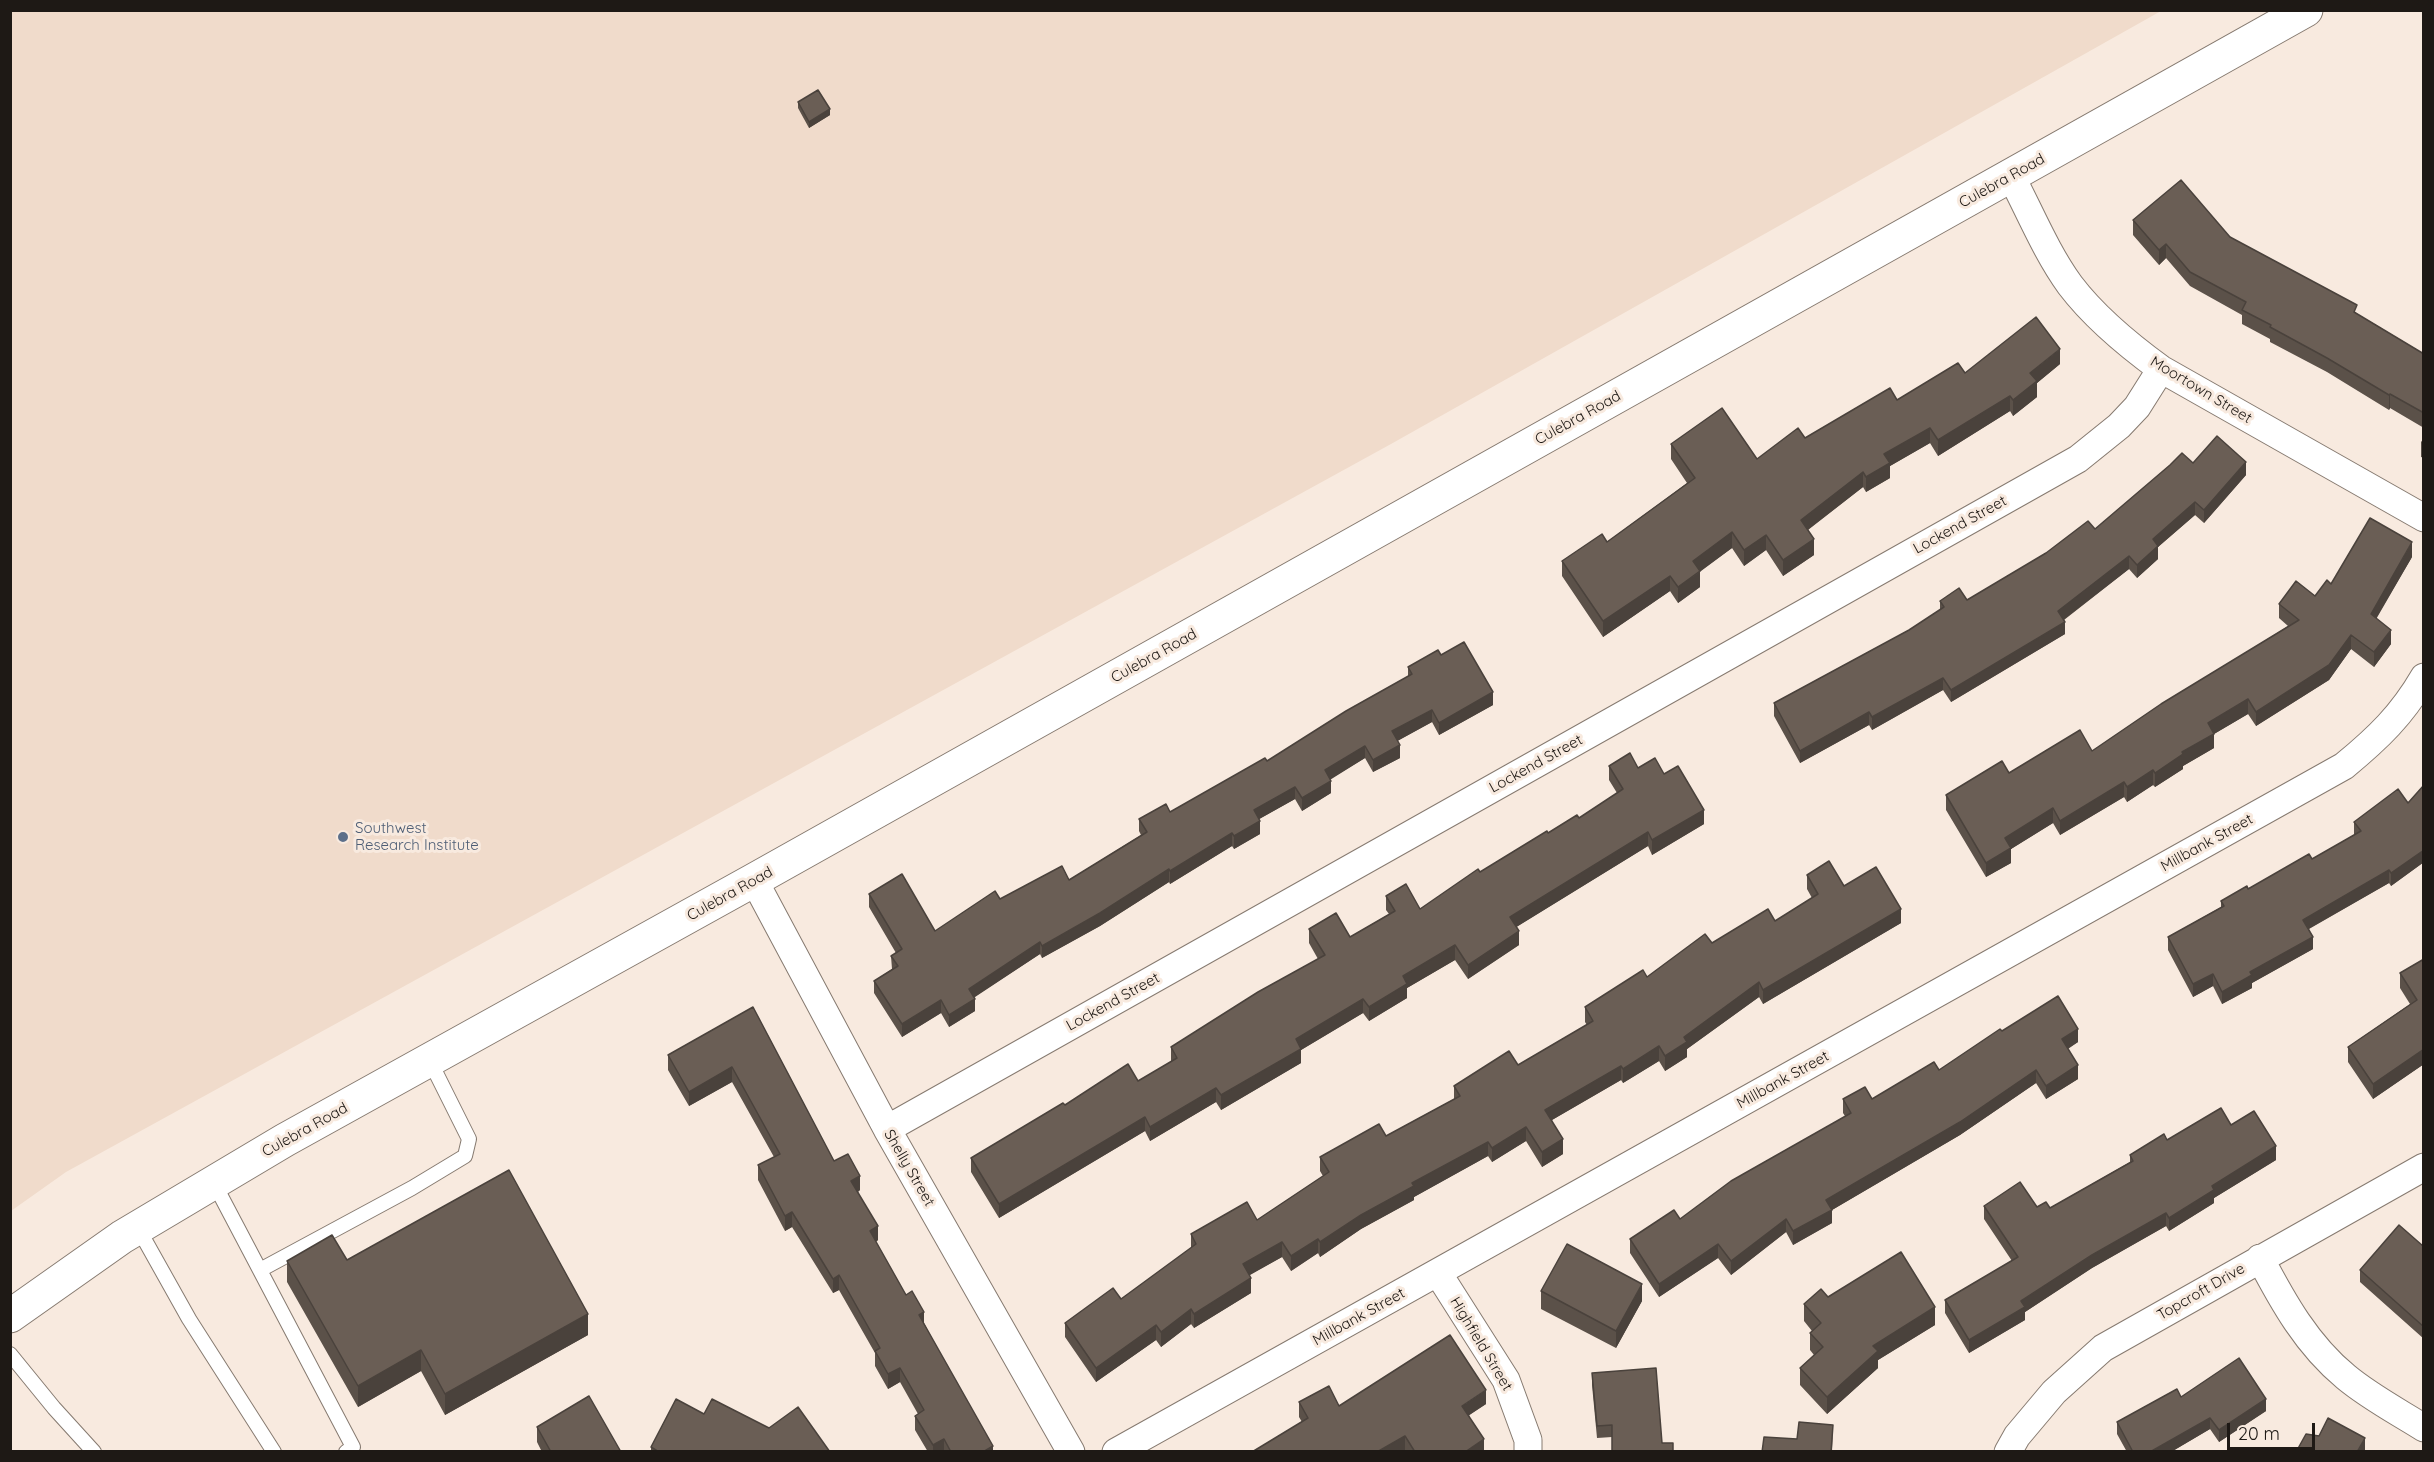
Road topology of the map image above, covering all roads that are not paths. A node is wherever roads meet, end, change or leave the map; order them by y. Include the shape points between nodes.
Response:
1 (2306, 10) edge
2 (2011, 176) junction
3 (2161, 369) junction
4 (2424, 518) edge
5 (2424, 677) edge
6 (754, 880) junction
7 (430, 1060) junction
8 (887, 1129) junction
9 (2424, 1167) edge
10 (214, 1183) junction
11 (138, 1227) junction
12 (2260, 1258) junction
13 (260, 1270) junction
14 (1438, 1273) junction
15 (10, 1316) edge
16 (10, 1354) edge
17 (2424, 1428) edge
18 (94, 1452) edge
19 (274, 1452) edge
20 (346, 1452) edge
21 (1071, 1452) edge
22 (1116, 1452) edge
23 (1528, 1452) edge
24 (2008, 1452) edge

1 - 2 main road, Culebra Road
2 - 3 street, Moortown Street via 2070,285 2130,346
2 - 6 main road, Culebra Road
3 - 4 street, Moortown Street
3 - 8 street, Lockend Street via 2131,413 2078,459
5 - 14 street, Millbank Street via 2383,734 2344,766
6 - 7 main road, Culebra Road
6 - 8 street, Shelly Street
7 - 10 main road, Culebra Road
7 - 13 lane via 469,1139 465,1156
8 - 21 street, Shelly Street
9 - 12 street, Topcroft Drive
10 - 11 main road, Culebra Road
10 - 13 lane
11 - 15 main road, Culebra Road
11 - 19 lane via 189,1319
12 - 17 street via 2284,1304 2318,1350 2360,1387
12 - 24 street, Topcroft Drive via 2103,1348 2055,1392
13 - 20 lane via 353,1447
14 - 22 street, Millbank Street
14 - 23 street, Highfield Street via 1506,1380 1528,1440
16 - 18 lane

